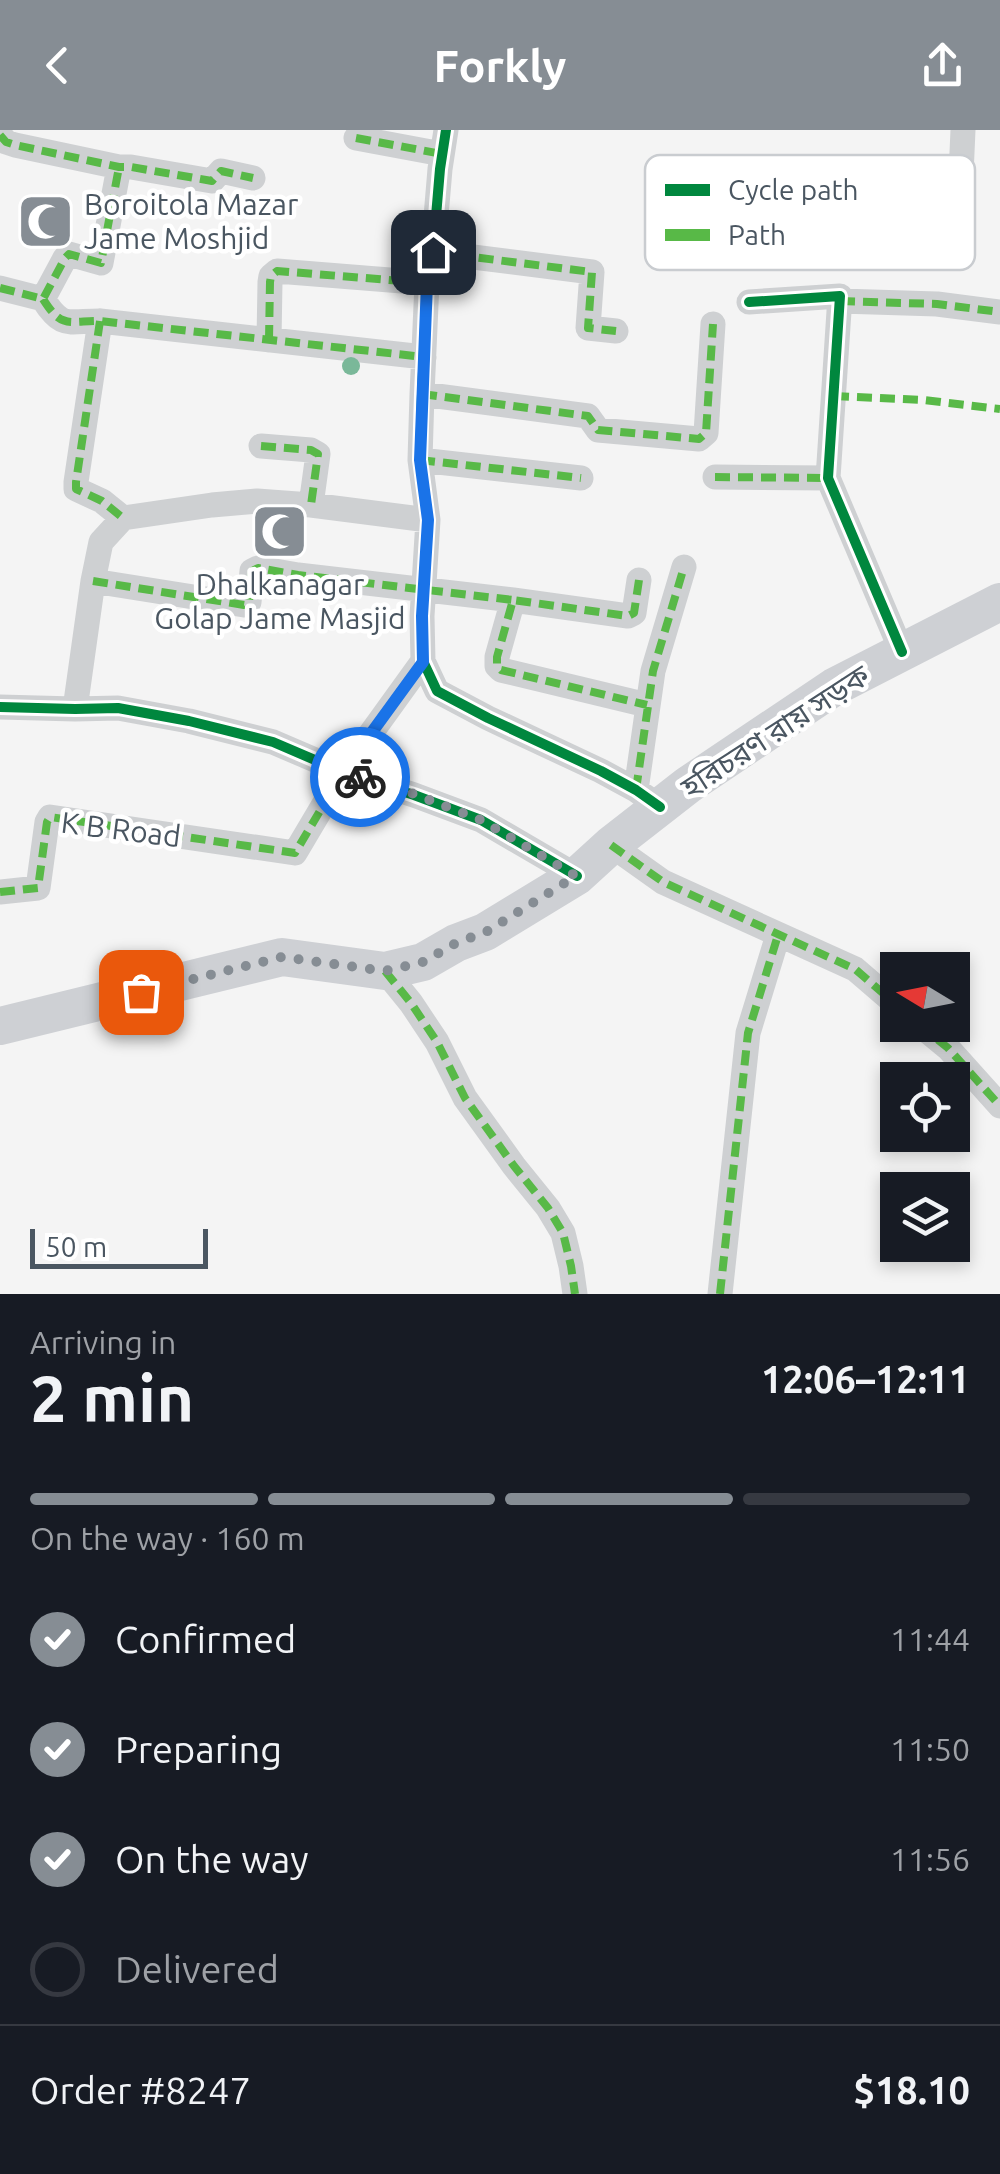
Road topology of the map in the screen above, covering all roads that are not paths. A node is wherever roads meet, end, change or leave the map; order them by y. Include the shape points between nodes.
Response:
1 (963, 130) edge
2 (0, 135) edge
3 (356, 138) dead end
4 (444, 142) edge
5 (962, 155) edge
6 (119, 167) junction
7 (254, 178) dead end
8 (434, 242) junction
9 (427, 283) junction
10 (0, 288) edge
11 (42, 299) junction
12 (749, 302) dead end
13 (840, 302) junction
14 (1000, 312) edge
15 (100, 321) junction
16 (713, 324) dead end
17 (616, 330) dead end
18 (269, 340) junction
19 (424, 357) junction
20 (422, 394) junction
21 (261, 446) dead end
22 (420, 460) junction
23 (580, 478) dead end
24 (715, 478) dead end
25 (828, 478) junction
26 (311, 505) junction
27 (124, 518) junction
28 (428, 520) junction
29 (684, 567) dead end
30 (639, 580) dead end
31 (93, 581) junction
32 (423, 588) junction
33 (513, 600) junction
34 (1000, 602) edge
35 (902, 652) junction
36 (423, 662) junction
37 (647, 705) junction
38 (0, 706) edge
39 (75, 710) junction
40 (343, 772) junction
41 (648, 798) junction
42 (611, 845) junction
43 (576, 876) junction
44 (0, 892) edge
45 (778, 935) junction
46 (385, 971) junction
47 (880, 991) edge
48 (0, 1026) edge
49 (941, 1042) edge
50 (1000, 1106) edge
51 (574, 1294) edge
52 (720, 1294) edge

1 - 5 street
2 - 6 street via 15,145
3 - 4 street
4 - 8 street
6 - 7 street via 212,181 221,170
6 - 11 street via 102,262 69,254
8 - 9 street
8 - 17 street via 592,272 588,328
9 - 18 street via 277,271 270,282
9 - 19 street
10 - 11 street
11 - 15 street via 63,322
12 - 13 street via 840,296
13 - 14 street
13 - 25 street
15 - 18 street
15 - 27 street via 76,489
16 - 20 street via 706,432 698,439 598,430 588,416
18 - 19 street
19 - 20 street
20 - 22 street
21 - 26 street via 318,454
22 - 23 street
22 - 28 street
24 - 25 street
25 - 35 street
26 - 27 street via 258,501
26 - 28 street
27 - 31 street via 101,542
28 - 32 street
29 - 37 street
30 - 33 street via 628,616
31 - 32 street via 244,605 258,568
31 - 39 street
32 - 33 street
32 - 36 street
33 - 37 street via 497,657 501,670
34 - 35 main road, হরিচরণ রায় সড়ক
35 - 41 main road, হরিচরণ রায় সড়ক via 834,687 688,784
36 - 40 street
36 - 41 street via 437,691
37 - 41 street
38 - 39 street
39 - 40 street via 118,708 189,722 274,742
40 - 43 street via 481,820
40 - 44 street, K B Road via 291,854 50,817 38,888
41 - 42 main road, হরিচরণ রায় সড়ক
42 - 43 main road, হরিচরণ রায় সড়ক
42 - 45 street via 663,882
43 - 46 main road, হরিচরণ রায় সড়ক via 486,932 423,962
45 - 47 street via 854,969
45 - 52 street via 748,1034
46 - 48 main road via 282,957
46 - 51 street via 436,1042 465,1098 563,1233
49 - 50 street

